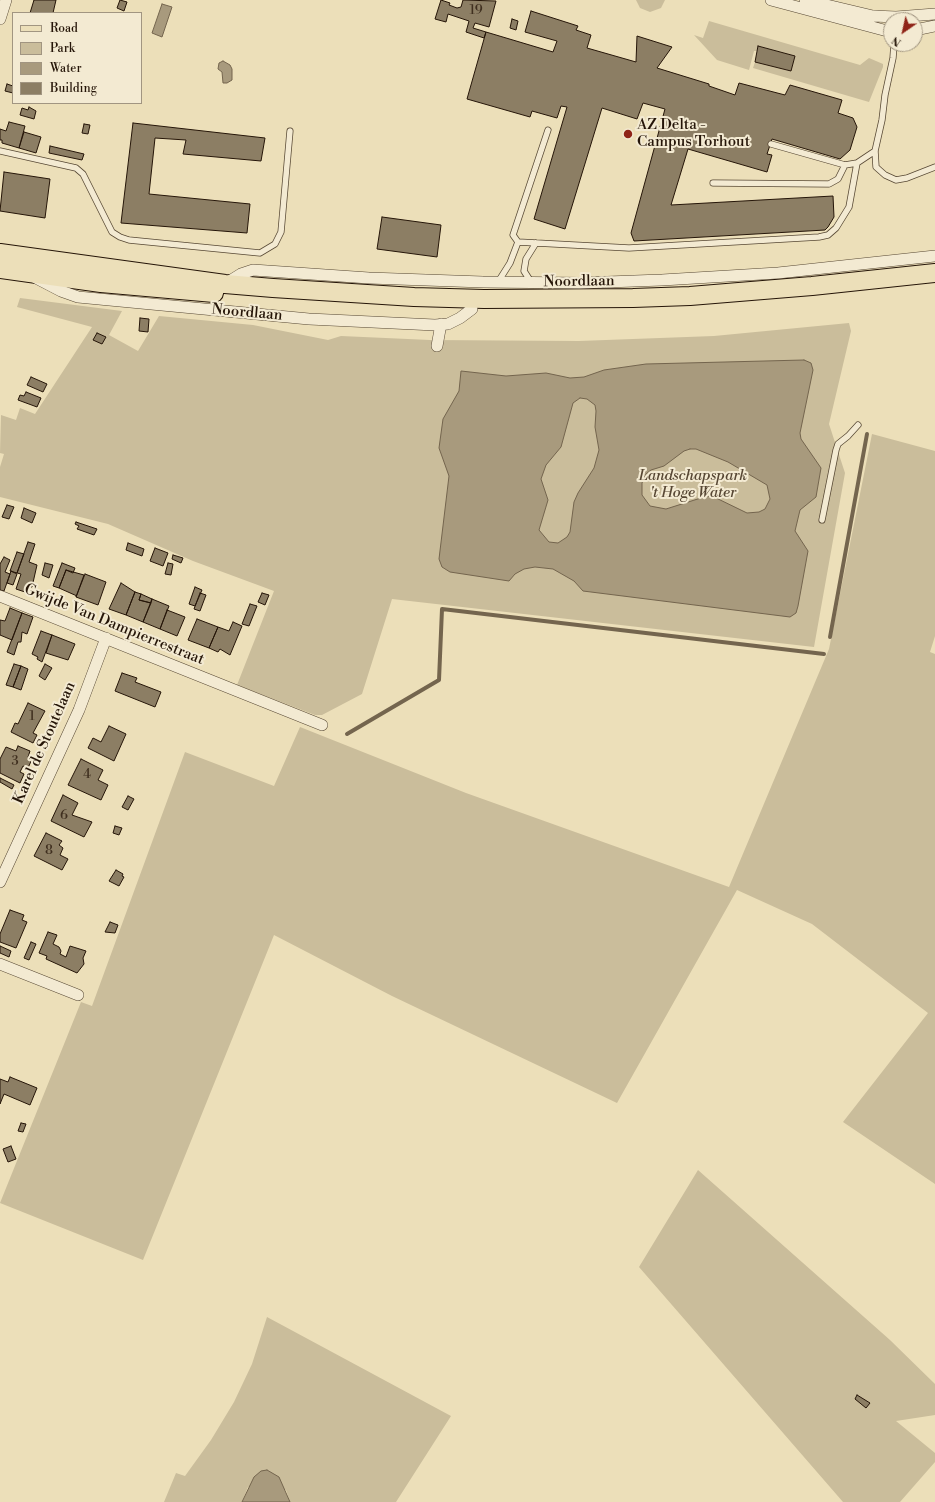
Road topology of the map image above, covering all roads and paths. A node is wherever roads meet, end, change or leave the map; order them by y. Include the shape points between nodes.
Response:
1 (6, 0) edge
2 (771, 0) edge
3 (805, 0) edge
4 (816, 8) junction
5 (935, 14) edge
6 (923, 15) edge
7 (883, 17) edge
8 (0, 19) edge
9 (935, 26) edge
10 (923, 28) edge
11 (883, 29) edge
12 (893, 52) edge
13 (548, 130) dead end
14 (290, 131) dead end
15 (770, 144) dead end
16 (0, 151) edge
17 (875, 151) junction
18 (857, 163) junction
19 (845, 166) junction
20 (935, 166) edge
21 (713, 183) dead end
22 (518, 242) junction
23 (536, 242) junction
24 (0, 253) edge
25 (935, 256) edge
26 (0, 269) edge
27 (23, 272) junction
28 (935, 273) edge
29 (498, 282) junction
30 (532, 282) junction
31 (225, 284) junction
32 (935, 284) edge
33 (472, 309) junction
34 (441, 324) junction
35 (437, 346) dead end
36 (858, 425) dead end
37 (822, 520) dead end
38 (0, 596) edge
39 (106, 638) junction
40 (322, 725) dead end
41 (0, 882) edge
42 (0, 964) edge
43 (78, 995) dead end

1 - 8 street
2 - 4 street
3 - 4 street
4 - 7 street
4 - 11 street
5 - 6 street
9 - 10 street
12 - 17 lane
13 - 22 lane via 513,235
14 - 16 lane via 281,232 275,244 260,253 120,237 112,232 83,174 76,168
15 - 19 lane
17 - 18 lane
17 - 20 lane via 876,167 896,180
18 - 19 lane
18 - 23 lane via 849,207 836,228 819,237 629,248
19 - 21 lane via 838,179 829,184
22 - 23 lane
22 - 29 lane via 504,275
23 - 30 lane via 526,259 524,271
24 - 31 main road, Noordlaan
25 - 30 street, Noordlaan via 720,277
26 - 27 main road, Noordlaan
27 - 33 main road, Noordlaan via 131,286 304,301
27 - 34 street, Noordlaan via 61,291 87,298 316,319
28 - 31 main road, Noordlaan via 764,291 578,299 414,297
29 - 30 street, Noordlaan
29 - 31 street, Noordlaan via 375,279 253,270
32 - 33 main road, Noordlaan via 824,296 686,306
33 - 34 street, Noordlaan via 448,324
34 - 35 street
36 - 37 lane via 838,444
38 - 39 street, Gwijde Van Dampierrestraat
39 - 40 street, Gwijde Van Dampierrestraat
39 - 41 street, Karel de Stoutelaan via 79,710
42 - 43 street

